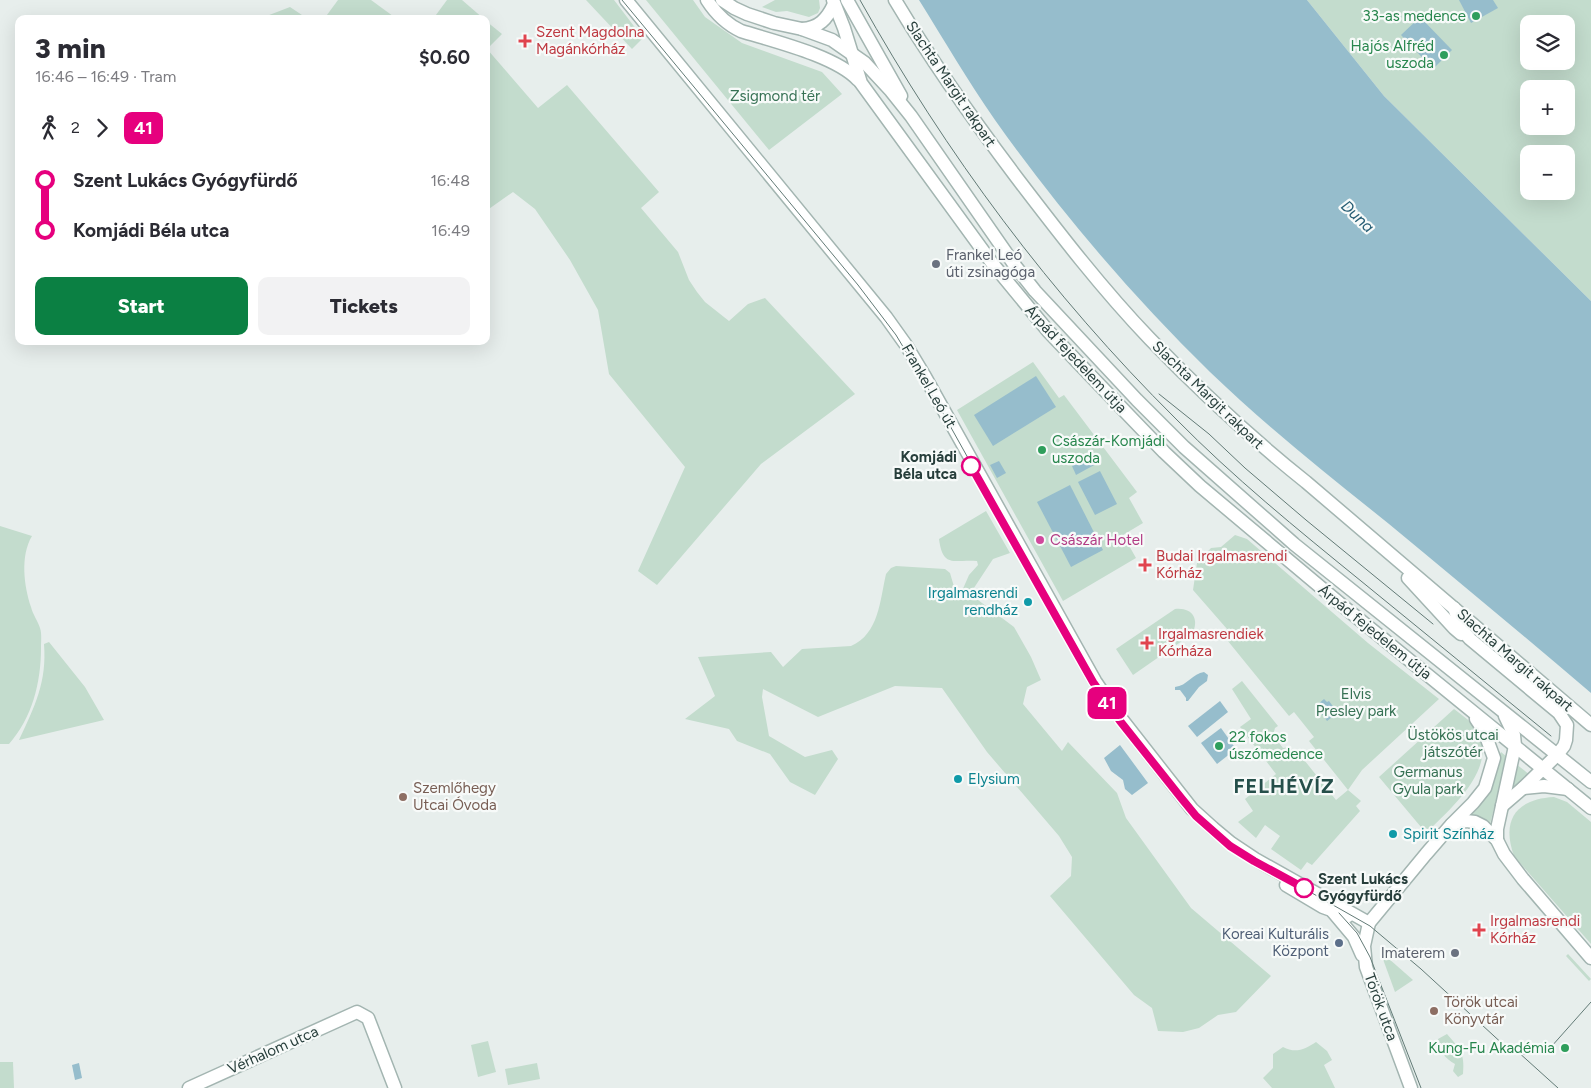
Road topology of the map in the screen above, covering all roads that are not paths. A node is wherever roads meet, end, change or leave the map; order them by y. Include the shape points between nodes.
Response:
1 (626, 0) edge
2 (707, 0) edge
3 (722, 0) edge
4 (847, 0) edge
5 (896, 0) edge
6 (834, 2) edge
7 (802, 30) junction
8 (850, 52) junction
9 (861, 84) junction
10 (911, 116) junction
11 (1048, 331) junction
12 (1091, 350) junction
13 (1381, 547) junction
14 (1454, 608) junction
15 (1470, 639) junction
16 (1463, 704) junction
17 (1502, 712) junction
18 (1591, 725) edge
19 (1512, 740) junction
20 (1538, 740) junction
21 (1557, 755) junction
22 (1494, 758) junction
23 (1543, 769) junction
24 (1591, 782) edge
25 (1523, 788) junction
26 (1568, 789) junction
27 (1502, 806) junction
28 (1591, 808) edge
29 (1452, 824) junction
30 (1496, 840) junction
31 (1241, 850) junction
32 (1333, 912) junction
33 (1369, 923) junction
34 (1591, 958) edge
35 (1366, 967) junction
36 (189, 1088) edge
37 (396, 1088) edge
38 (1411, 1088) edge

1 - 31 main road, Frankel Leó út via 906,345 1095,681 1192,809
2 - 9 main road via 720,18 730,25 834,63 853,74
3 - 7 main road via 747,14
4 - 10 main road, Árpád fejedelem útja
5 - 13 main road, Slachta Margit rakpart via 925,48 997,151 1051,223 1126,313 1186,376 1263,448
6 - 7 main road, Árpád fejedelem útja via 824,22
6 - 8 main road, Árpád fejedelem útja
7 - 8 main road via 832,40
8 - 9 main road, Árpád fejedelem útja
8 - 10 main road, Árpád fejedelem útja via 878,77
9 - 11 main road, Árpád fejedelem útja via 987,257
10 - 12 main road, Árpád fejedelem útja via 1016,267
11 - 12 main road via 1064,330
11 - 16 main road, Árpád fejedelem útja via 1200,486
12 - 17 main road, Árpád fejedelem útja via 1184,447 1242,499
13 - 14 main road, Slachta Margit rakpart
13 - 15 main road via 1454,628
14 - 15 main road via 1462,630
14 - 18 main road, Slachta Margit rakpart
15 - 21 main road via 1564,719 1566,740
16 - 19 main road, Árpád fejedelem útja
16 - 22 main road via 1484,732
17 - 19 main road via 1511,727
17 - 20 main road, Árpád fejedelem útja
19 - 20 main road
19 - 22 main road
19 - 23 main road, Árpád fejedelem útja
19 - 27 main road
20 - 21 main road, Árpád fejedelem útja
21 - 23 main road
21 - 24 main road, Árpád fejedelem útja
22 - 29 main road via 1481,794
23 - 25 main road
23 - 26 main road, Árpád fejedelem útja
25 - 26 main road
25 - 27 main road
26 - 28 main road, Árpád fejedelem útja
27 - 30 main road
29 - 30 main road via 1475,822
29 - 33 main road
30 - 34 main road via 1523,879
31 - 32 main road, Frankel Leó út via 1252,865
31 - 33 main road, Frankel Leó út
32 - 33 main road, Frankel Leó út
32 - 35 main road, Frankel Leó út via 1354,937
33 - 35 main road, Török utca via 1364,946
35 - 38 main road, Török utca
36 - 37 main road, Vérhalom utca via 357,1012 368,1018

